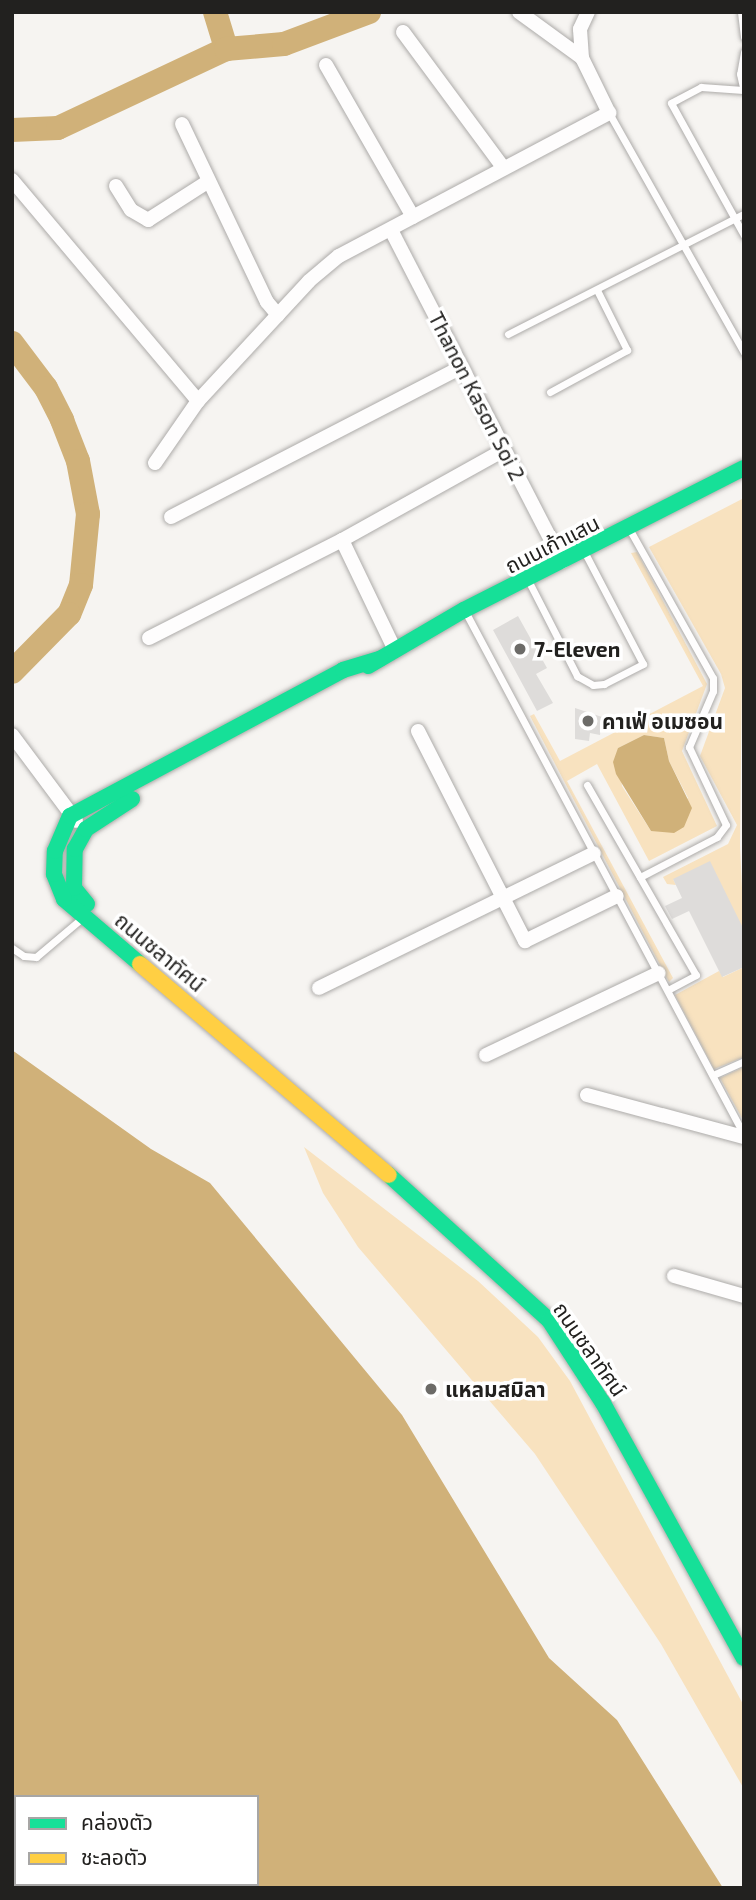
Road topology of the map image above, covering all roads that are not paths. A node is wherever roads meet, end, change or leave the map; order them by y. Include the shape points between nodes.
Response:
1 (519, 12) edge
2 (588, 12) edge
3 (741, 12) edge
4 (403, 32) dead end
5 (744, 37) edge
6 (744, 52) edge
7 (582, 58) junction
8 (326, 65) dead end
9 (744, 90) edge
10 (609, 113) junction
11 (182, 124) dead end
12 (503, 167) junction
13 (12, 180) edge
14 (209, 180) junction
15 (116, 186) dead end
16 (744, 214) edge
17 (413, 218) junction
18 (735, 218) junction
19 (391, 230) junction
20 (744, 235) edge
21 (681, 244) junction
22 (597, 290) junction
23 (278, 315) junction
24 (508, 334) dead end
25 (744, 353) edge
26 (462, 367) junction
27 (550, 393) dead end
28 (198, 401) junction
29 (504, 450) junction
30 (155, 463) dead end
31 (744, 468) edge
32 (171, 517) dead end
33 (629, 528) junction
34 (342, 540) junction
35 (584, 551) junction
36 (562, 562) junction
37 (528, 581) junction
38 (464, 610) junction
39 (149, 638) dead end
40 (396, 650) junction
41 (380, 659) junction
42 (418, 731) dead end
43 (12, 735) edge
44 (587, 785) dead end
45 (71, 816) junction
46 (86, 829) junction
47 (594, 853) junction
48 (640, 877) junction
49 (617, 896) junction
50 (500, 897) junction
51 (84, 916) junction
52 (12, 948) edge
53 (659, 973) junction
54 (319, 988) dead end
55 (667, 990) junction
56 (486, 1055) dead end
57 (744, 1061) edge
58 (713, 1075) junction
59 (296, 1094) junction
60 (587, 1095) dead end
61 (744, 1136) edge
62 (674, 1276) dead end
63 (744, 1296) edge
64 (744, 1658) edge

1 - 7 street
2 - 7 street via 580,29
3 - 5 lane
4 - 12 street
6 - 9 lane
7 - 10 street
8 - 17 street
9 - 18 lane via 701,87 671,103
10 - 12 street
10 - 21 lane
11 - 14 street
12 - 17 street
13 - 28 street
14 - 15 street via 148,220 131,210
14 - 23 street
16 - 18 lane
17 - 19 street
18 - 20 lane
18 - 21 lane
19 - 23 street via 339,256
19 - 26 street, Thanon Kason Soi 2
21 - 22 lane
21 - 25 lane
22 - 24 lane
22 - 27 lane via 627,350
23 - 28 street
26 - 29 street, Thanon Kason Soi 2
26 - 32 street
28 - 30 street
29 - 34 street
29 - 36 street, Thanon Kason Soi 2
31 - 33 main road, ถนนเก้าแสน
33 - 35 main road, ถนนเก้าแสน
33 - 48 lane via 713,678 713,691 689,747 726,825 717,837
34 - 39 street
34 - 40 street
35 - 36 main road, ถนนเก้าแสน
35 - 37 lane via 643,664 604,684 584,682 576,676
36 - 37 main road, ถนนเก้าแสน
37 - 38 main road, ถนนเก้าแสน
38 - 40 main road, ถนนเก้าแสน
38 - 47 lane
40 - 41 main road, ถนนเก้าแสน
41 - 45 main road, ถนนเก้าแสน via 343,670
41 - 46 main road, ถนนเก้าแสน
42 - 50 street
43 - 45 street
44 - 48 lane
45 - 46 street
45 - 51 main road, ถนนชลาทัศน์ via 55,851 54,874 64,899
46 - 59 main road, ถนนชลาทัศน์ via 71,870 74,888
47 - 49 lane
47 - 50 street
48 - 55 lane via 695,975
49 - 50 street via 525,941
49 - 53 lane
50 - 54 street
51 - 52 lane via 37,957
51 - 59 main road, ถนนชลาทัศน์
53 - 55 lane
53 - 56 street
55 - 58 lane
57 - 58 lane
58 - 61 lane
59 - 64 main road, ถนนชลาทัศน์ via 459,1234 549,1320 603,1403
60 - 61 street
62 - 63 street

